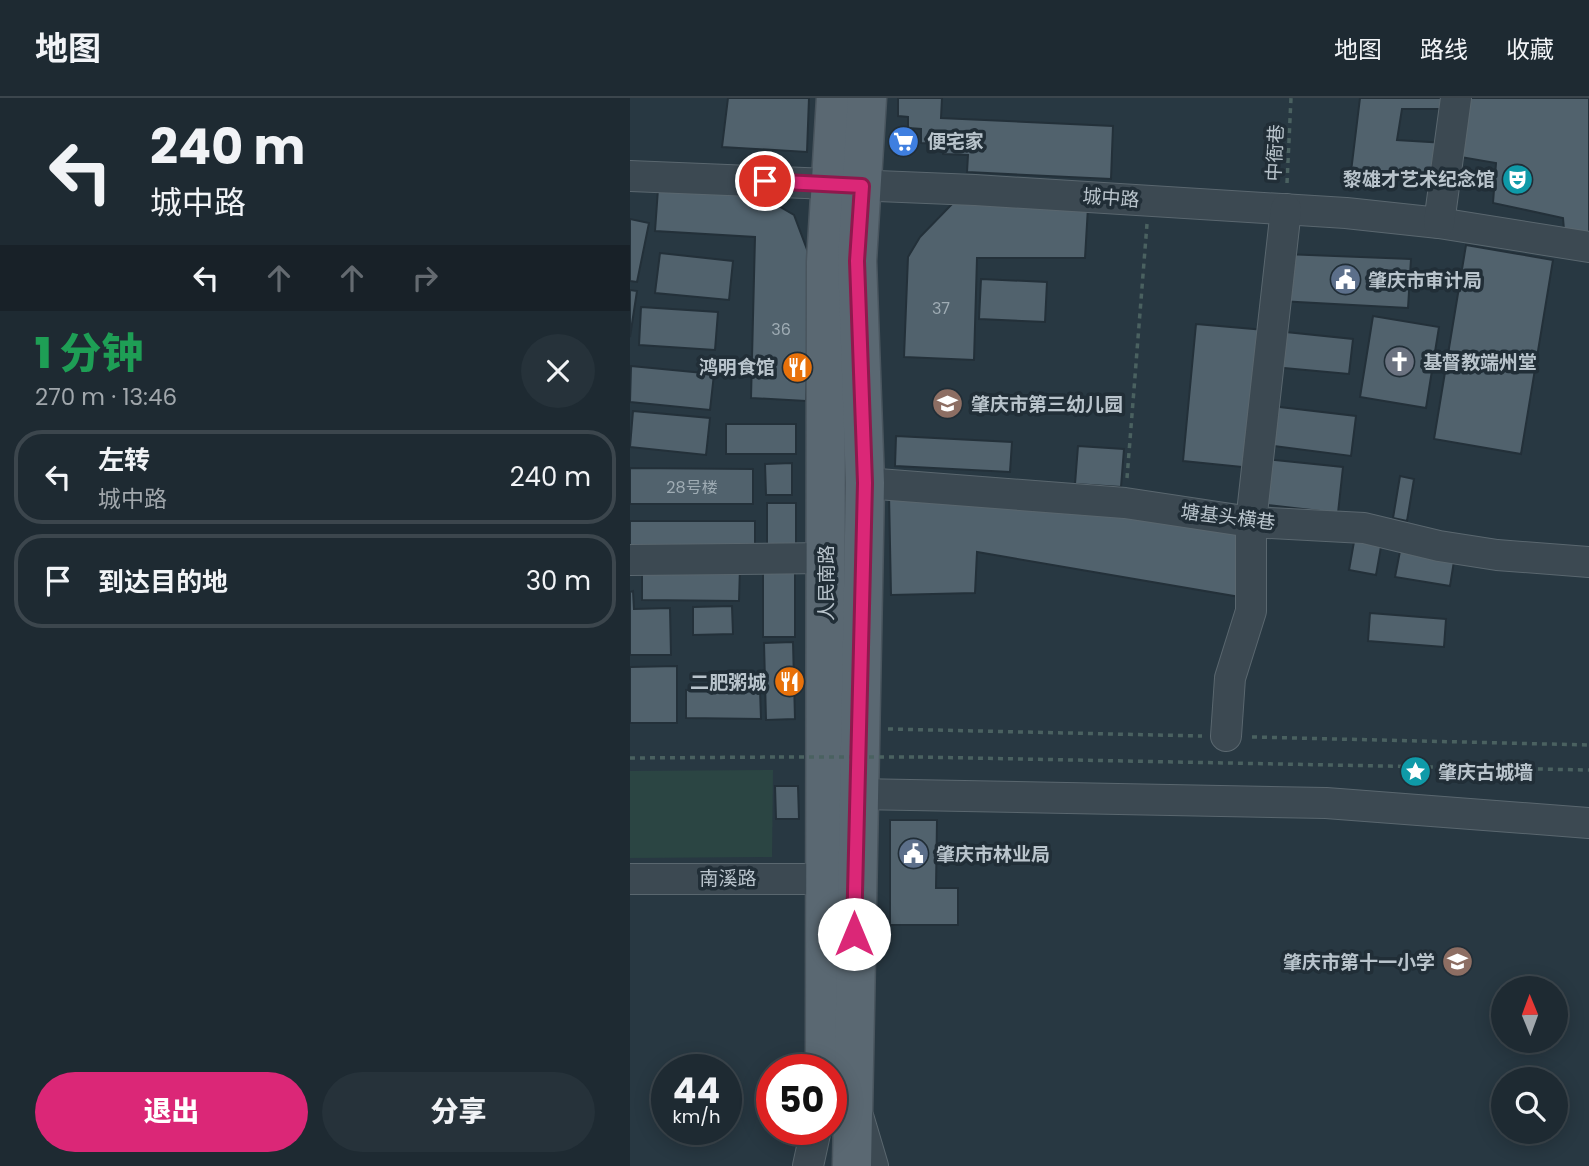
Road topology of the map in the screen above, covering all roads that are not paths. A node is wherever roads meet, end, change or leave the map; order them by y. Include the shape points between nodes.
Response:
1 (836, 98) edge
2 (867, 98) edge
3 (1456, 98) edge
4 (630, 176) edge
5 (846, 186) junction
6 (1286, 209) junction
7 (1439, 223) junction
8 (1589, 247) edge
9 (865, 483) junction
10 (1251, 522) junction
11 (826, 558) junction
12 (631, 561) edge
13 (1589, 562) edge
14 (1226, 737) dead end
15 (857, 794) junction
16 (1589, 823) edge
17 (630, 879) edge
18 (840, 879) junction
19 (826, 1054) edge
20 (853, 1100) junction
21 (813, 1145) edge
22 (829, 1145) edge
23 (808, 1166) edge
24 (831, 1166) edge
25 (852, 1166) edge
26 (873, 1166) edge

1 - 5 main road, 人民南路
2 - 5 main road, 人民南路
3 - 7 street
4 - 5 street, 城中路
5 - 6 street, 城中路
5 - 9 main road, 人民南路 via 857,261
5 - 11 main road, 人民南路 via 826,262
6 - 7 street, 城中路
6 - 10 street
7 - 8 street, 城中路
9 - 10 street, 塘基头横巷 via 1125,503
9 - 15 main road, 人民南路
10 - 13 street, 塘基头横巷 via 1364,528 1497,555
10 - 14 street via 1251,611 1230,678
11 - 12 street
11 - 18 main road, 人民南路
15 - 16 street via 1326,803
15 - 18 main road, 人民南路
17 - 18 street, 南溪路
18 - 19 main road, 人民南路
18 - 20 main road, 人民南路
20 - 25 main road, 人民南路
20 - 26 street
21 - 23 street
22 - 24 main road

